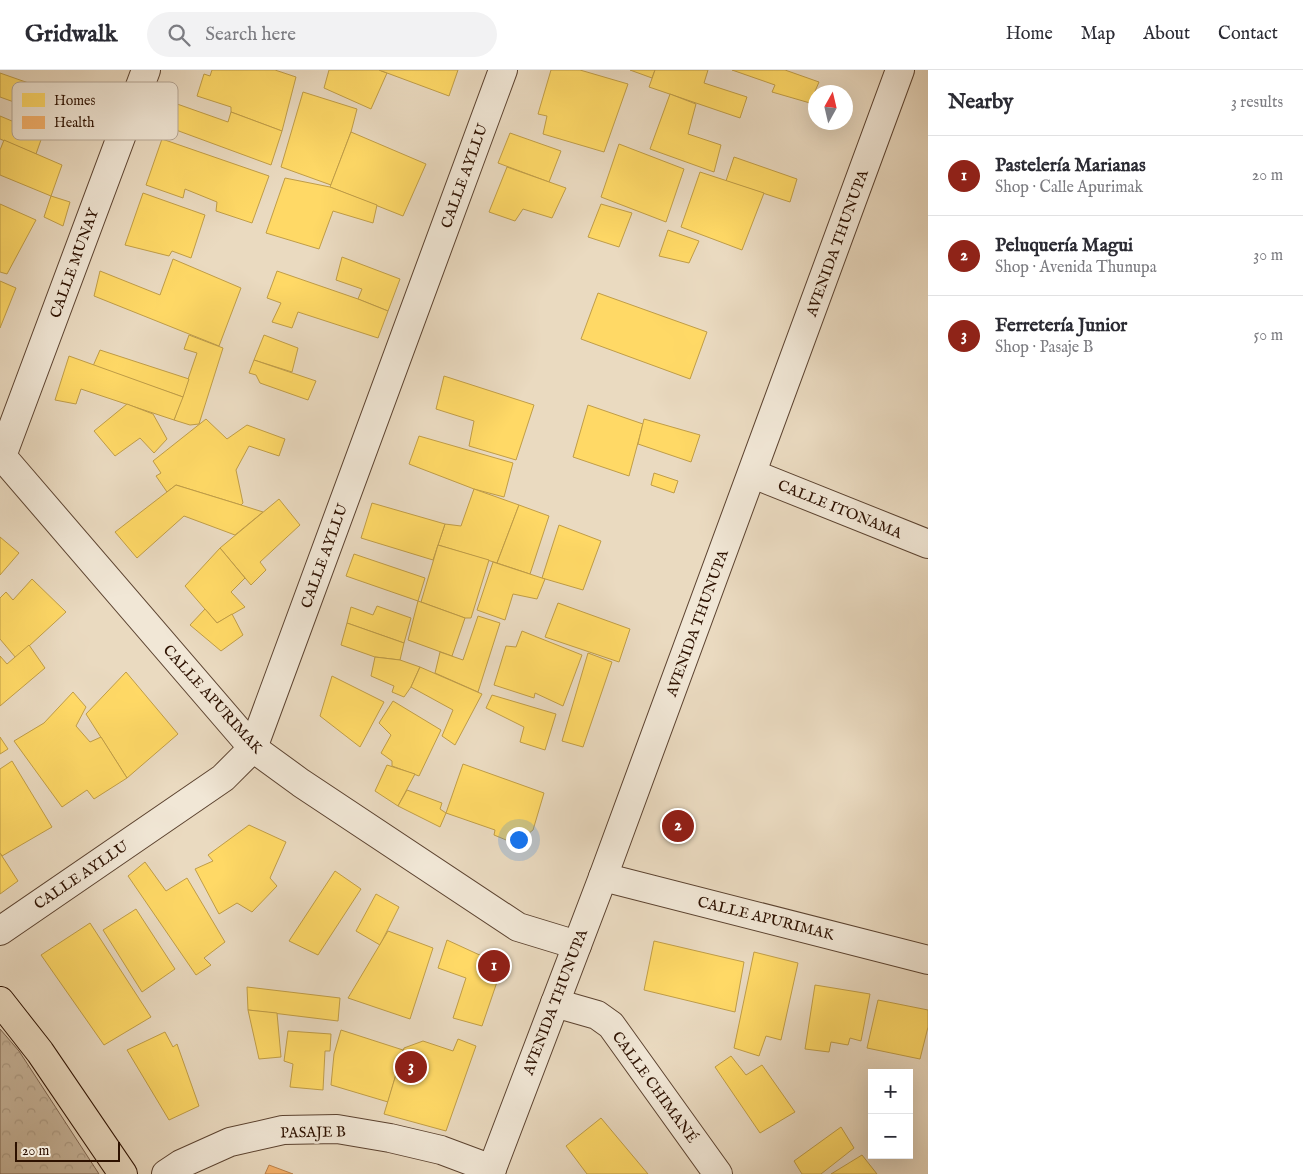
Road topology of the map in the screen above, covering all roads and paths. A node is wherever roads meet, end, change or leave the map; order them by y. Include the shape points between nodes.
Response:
1 (146, 70) edge
2 (503, 70) edge
3 (900, 70) edge
4 (141, 82) edge
5 (120, 140) edge
6 (1, 455) edge
7 (753, 474) junction
8 (928, 544) edge
9 (253, 748) junction
10 (603, 877) junction
11 (0, 931) edge
12 (577, 944) junction
13 (928, 960) edge
14 (0, 1001) edge
15 (555, 1003) junction
16 (491, 1172) edge
17 (123, 1174) edge
18 (166, 1174) edge
19 (718, 1174) edge

1 - 4 street, CALLE MUNAY
2 - 9 street, CALLE AYLLU
3 - 7 street, AVENIDA THUNUPA
5 - 6 street, CALLE MUNAY
6 - 9 street, CALLE APURIMAK
7 - 8 street, CALLE ITONAMA
7 - 10 street, AVENIDA THUNUPA
9 - 11 street, CALLE AYLLU via 223,778
9 - 12 street, CALLE APURIMAK via 518,927
10 - 12 street, AVENIDA THUNUPA
10 - 13 street, CALLE APURIMAK
12 - 15 street, AVENIDA THUNUPA
14 - 17 main road via 40,1052
15 - 16 street, AVENIDA THUNUPA
15 - 19 street, CALLE CHIMANÉ via 597,1015 611,1025
16 - 18 street, PASAJE B via 441,1150 337,1129 283,1130 230,1142

